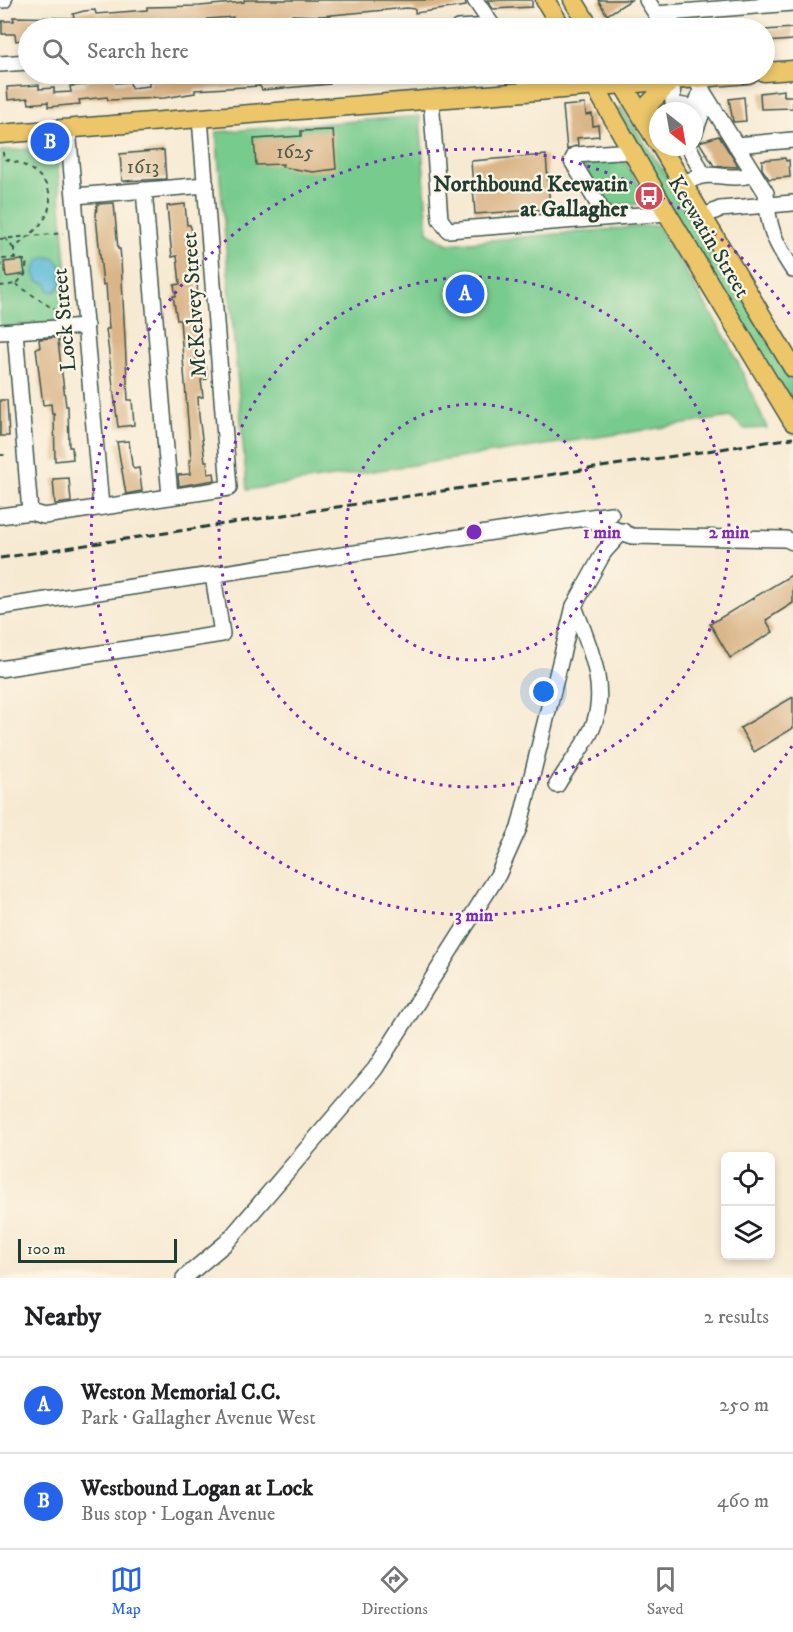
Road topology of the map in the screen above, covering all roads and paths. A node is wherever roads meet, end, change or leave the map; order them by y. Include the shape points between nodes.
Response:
1 (475, 0) edge
2 (545, 0) edge
3 (573, 0) edge
4 (647, 0) edge
5 (793, 3) edge
6 (656, 14) junction
7 (487, 18) edge
8 (556, 18) edge
9 (584, 18) edge
10 (659, 18) edge
11 (18, 63) edge
12 (0, 64) edge
13 (793, 70) edge
14 (775, 71) edge
15 (531, 84) edge
16 (547, 84) edge
17 (572, 84) edge
18 (594, 84) edge
19 (623, 84) edge
20 (668, 84) edge
21 (672, 84) edge
22 (695, 84) edge
23 (698, 84) edge
24 (537, 91) junction
25 (431, 99) junction
26 (651, 102) edge
27 (672, 102) edge
28 (692, 102) edge
29 (200, 118) junction
30 (649, 127) edge
31 (68, 129) junction
32 (1, 140) edge
33 (793, 140) edge
34 (736, 145) junction
35 (632, 151) junction
36 (666, 156) edge
37 (693, 156) edge
38 (2, 159) edge
39 (702, 174) junction
40 (754, 174) junction
41 (684, 184) junction
42 (206, 185) junction
43 (144, 190) junction
44 (75, 196) junction
45 (793, 203) edge
46 (766, 206) junction
47 (667, 213) junction
48 (704, 216) junction
49 (606, 217) junction
50 (63, 233) dead end
51 (27, 236) junction
52 (5, 238) junction
53 (0, 239) edge
54 (14, 249) junction
55 (14, 258) junction
56 (0, 268) edge
57 (793, 270) edge
58 (16, 284) junction
59 (0, 286) edge
60 (70, 310) dead end
61 (86, 326) junction
62 (7, 332) edge
63 (793, 368) edge
64 (793, 422) edge
65 (0, 455) edge
66 (8, 455) dead end
67 (170, 496) junction
68 (101, 507) junction
69 (30, 512) junction
70 (611, 514) dead end
71 (0, 516) edge
72 (585, 518) junction
73 (623, 531) junction
74 (793, 542) edge
75 (213, 574) junction
76 (574, 606) junction
77 (0, 607) edge
78 (0, 669) edge
79 (557, 785) dead end
80 (184, 1278) edge

1 - 7 street
2 - 8 main road
3 - 9 main road
4 - 6 street
5 - 6 street
6 - 10 street
11 - 12 street
13 - 14 main road
15 - 24 street
16 - 24 main road
17 - 24 main road
18 - 35 main road, Keewatin Street
19 - 30 main road, Keewatin Street
20 - 26 main road
21 - 27 street
22 - 28 street
23 - 34 street
24 - 25 main road
25 - 29 main road
25 - 49 street via 442,225 447,230
29 - 31 main road
29 - 42 street, McKelvey Street
31 - 32 main road
31 - 44 street, Lock Street
32 - 38 path
33 - 34 street
34 - 40 street
35 - 47 main road, Keewatin Street
35 - 49 street via 575,155 572,161
36 - 41 main road, Keewatin Street
37 - 39 street
38 - 51 path via 28,165 48,188 46,217
39 - 40 street via 740,179
39 - 41 street
40 - 46 street via 766,193
41 - 48 main road, Keewatin Street
42 - 43 street
42 - 67 street, McKelvey Street via 229,488
43 - 44 street
43 - 67 street
44 - 61 street, Lock Street
45 - 46 street
46 - 48 street via 720,209
46 - 57 street via 773,236
47 - 49 street
47 - 64 main road, Keewatin Street
48 - 63 main road, Keewatin Street
50 - 51 path
51 - 52 path
51 - 54 path
52 - 53 path
52 - 54 path
54 - 55 path
55 - 56 path via 3,259
55 - 58 path via 27,261 25,275
58 - 59 path
58 - 60 path via 58,312
61 - 62 street
61 - 68 street, Lock Street
62 - 69 street
65 - 66 path
67 - 68 street
68 - 69 street via 44,516
69 - 71 street
70 - 72 street
72 - 73 street
72 - 75 street
73 - 74 street via 632,536
73 - 76 street via 604,552
75 - 77 street
75 - 78 street via 222,634
76 - 79 street via 595,663 599,694 592,727
76 - 80 street via 519,828 498,875 375,1069 226,1242

